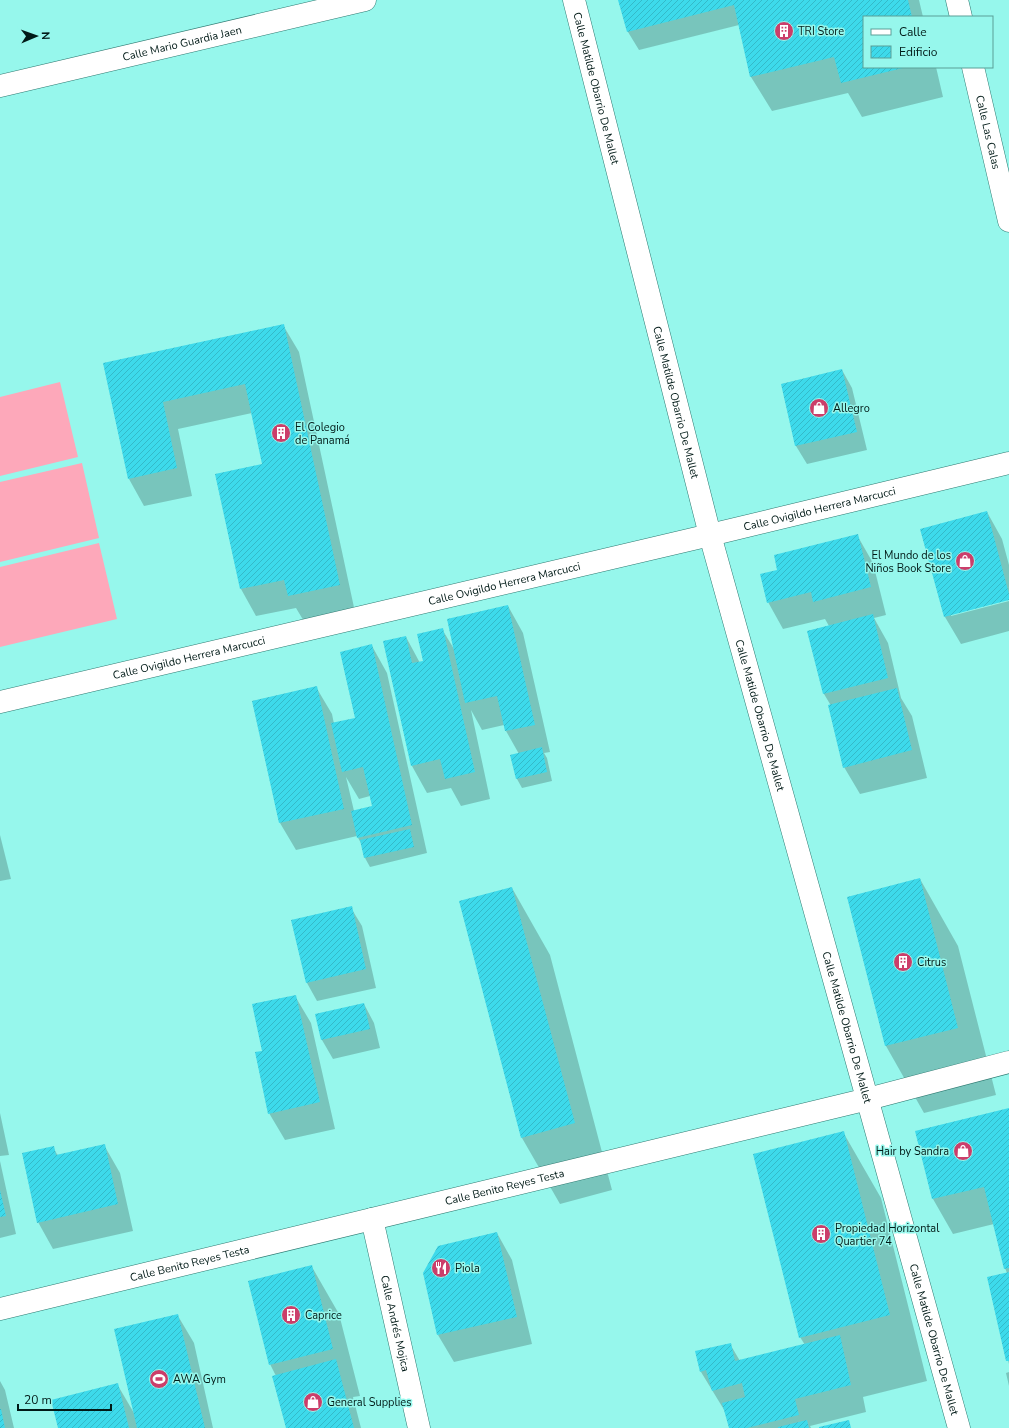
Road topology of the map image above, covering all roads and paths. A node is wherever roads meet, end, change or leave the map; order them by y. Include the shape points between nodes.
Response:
1 (365, 0) edge
2 (574, 0) edge
3 (957, 0) edge
4 (961, 16) edge
5 (973, 68) edge
6 (0, 86) edge
7 (1009, 222) edge
8 (1009, 463) edge
9 (710, 535) junction
10 (0, 702) edge
11 (1009, 1062) edge
12 (868, 1099) junction
13 (372, 1219) junction
14 (0, 1309) edge
15 (419, 1428) edge
16 (959, 1428) edge

1 - 6 street, Calle Mario Guardia Jaen
2 - 9 street, Calle Matilde Obarrio De Mallet
3 - 4 street
5 - 7 street, Calle Las Calas
8 - 9 street, Calle Ovigildo Herrera Marcucci
9 - 10 street, Calle Ovigildo Herrera Marcucci
9 - 12 street, Calle Matilde Obarrio De Mallet
11 - 12 street, Calle Benito Reyes Testa
12 - 13 street, Calle Benito Reyes Testa
12 - 16 street, Calle Matilde Obarrio De Mallet
13 - 14 street, Calle Benito Reyes Testa
13 - 15 street, Calle Andrés Mojica

